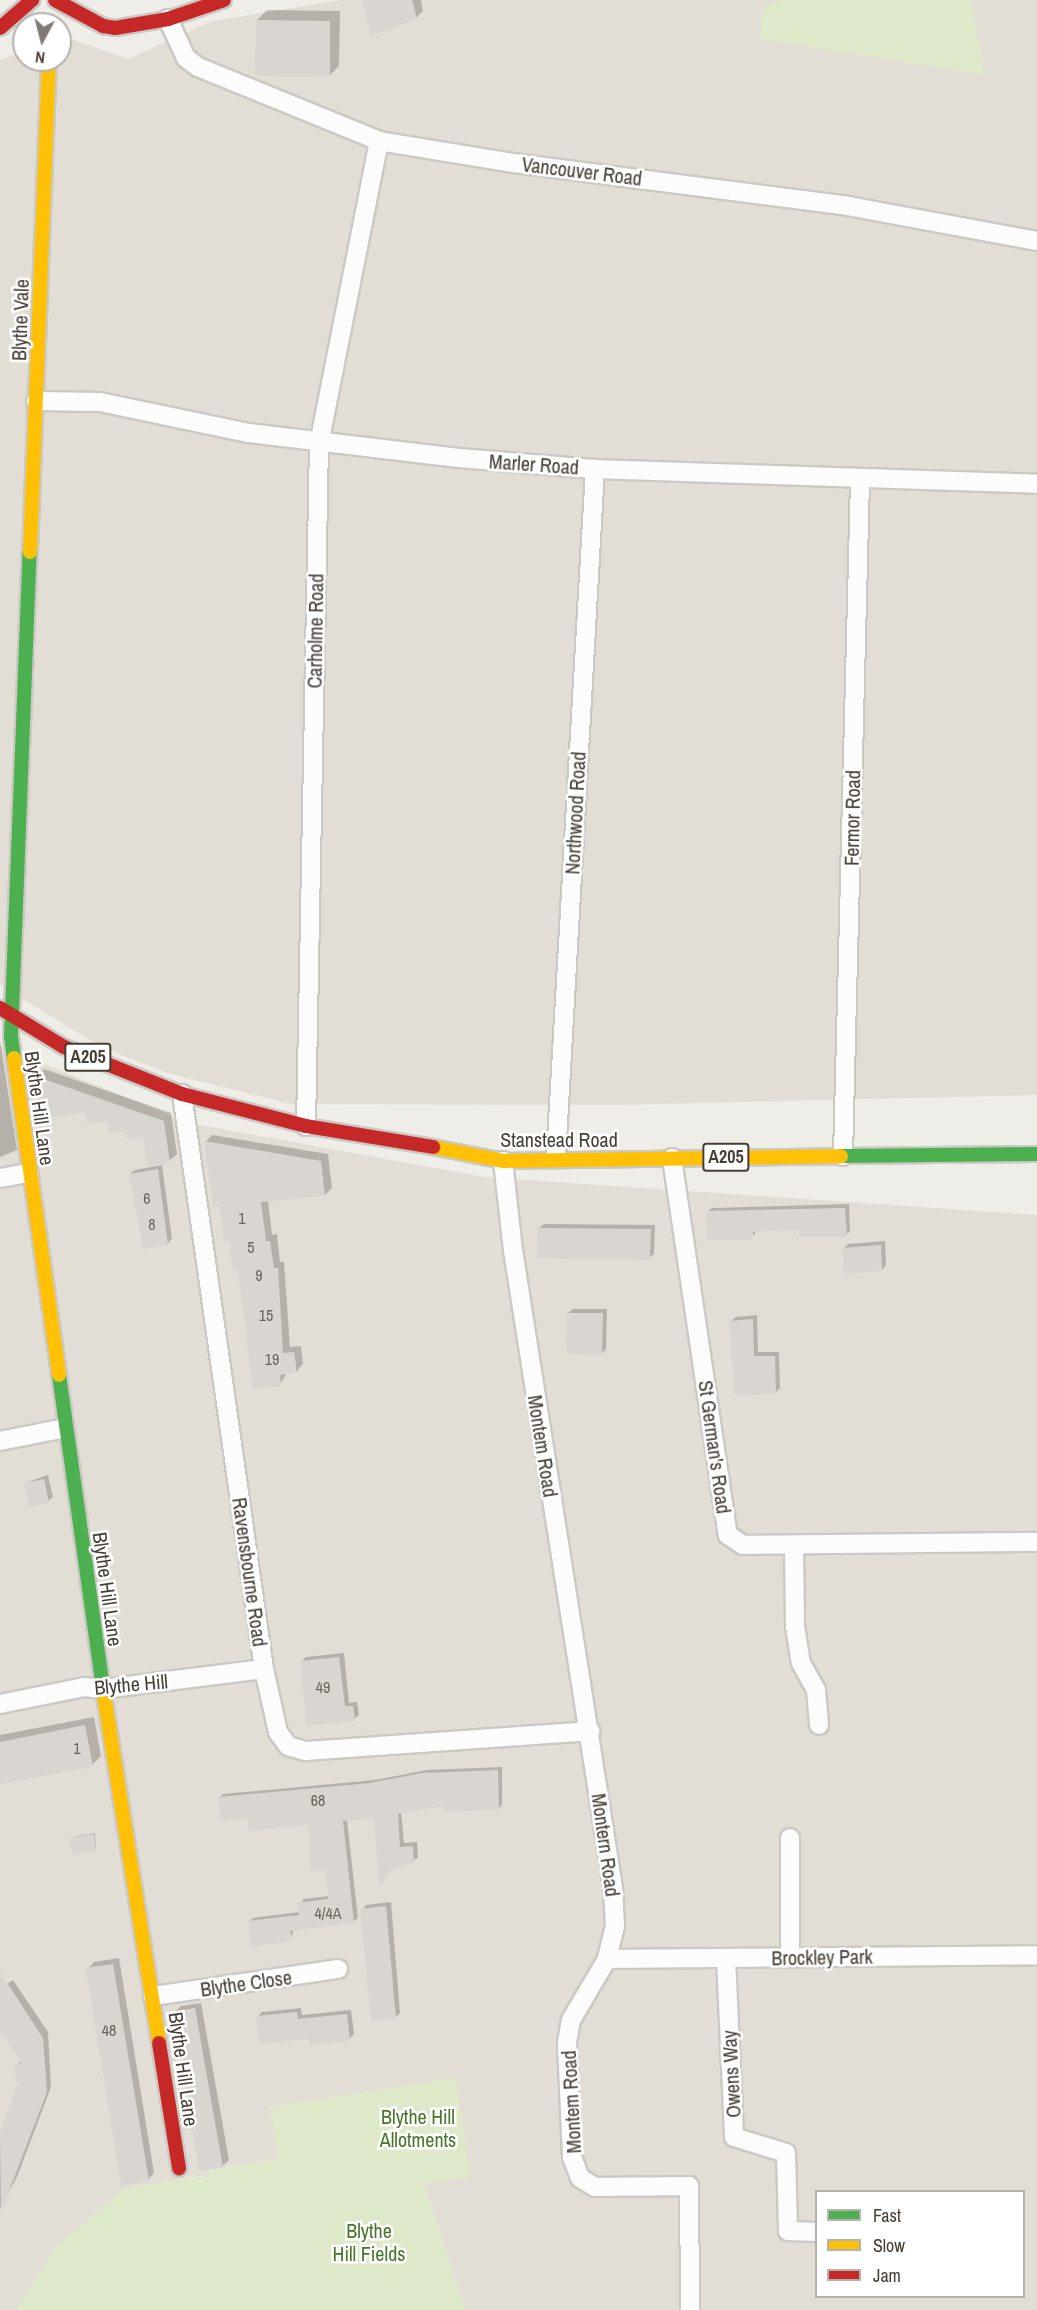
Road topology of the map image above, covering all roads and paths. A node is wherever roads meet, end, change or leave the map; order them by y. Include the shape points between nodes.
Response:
1 (32, 0) edge
2 (55, 0) edge
3 (224, 0) edge
4 (168, 19) junction
5 (0, 28) edge
6 (50, 72) edge
7 (380, 141) junction
8 (1037, 241) edge
9 (36, 401) junction
10 (318, 444) junction
11 (595, 469) junction
12 (861, 480) junction
13 (1037, 484) edge
14 (5, 1011) edge
15 (182, 1094) junction
16 (306, 1126) junction
17 (1037, 1154) edge
18 (843, 1156) junction
19 (556, 1158) junction
20 (672, 1158) junction
21 (503, 1161) junction
22 (29, 1173) junction
23 (0, 1178) edge
24 (65, 1428) junction
25 (0, 1441) edge
26 (1037, 1542) edge
27 (794, 1545) junction
28 (264, 1669) junction
29 (103, 1689) junction
30 (0, 1704) edge
31 (819, 1725) dead end
32 (590, 1731) junction
33 (790, 1838) dead end
34 (1037, 1955) edge
35 (790, 1957) junction
36 (726, 1958) junction
37 (607, 1959) junction
38 (338, 1969) dead end
39 (153, 1996) junction
40 (179, 2169) dead end
41 (815, 2232) edge
42 (690, 2310) edge

1 - 5 main road
2 - 4 main road via 103,26 115,28
3 - 4 main road
4 - 7 street, Vancouver Road via 186,58 198,67
6 - 9 main road, Blythe Vale
7 - 8 street, Vancouver Road via 504,162 848,206
7 - 10 street, Carholme Road
9 - 10 street, Marler Road via 100,402
9 - 14 main road, Blythe Vale via 16,948
10 - 11 street, Marler Road
10 - 16 street, Carholme Road
11 - 12 street, Marler Road
11 - 19 street, Northwood Road
12 - 13 street, Marler Road
12 - 18 street, Fermor Road
14 - 15 main road, Stanstead Road / A205 via 64,1047
14 - 22 main road, Blythe Hill Lane
15 - 16 main road, Stanstead Road / A205
15 - 28 street, Ravensbourne Road
16 - 21 main road, Stanstead Road / A205 via 355,1131
17 - 18 main road, Stanstead Road / A205
18 - 20 main road, Stanstead Road / A205
19 - 20 main road, Stanstead Road / A205
19 - 21 main road, Stanstead Road / A205
20 - 27 street, St German's Road via 728,1534 743,1545
21 - 32 street, Montem Road via 526,1332
22 - 23 street
22 - 24 main road, Blythe Hill Lane
24 - 25 street
24 - 29 main road, Blythe Hill Lane
26 - 27 street, St German's Road
27 - 31 street via 795,1626 801,1663 814,1685
28 - 29 street, Blythe Hill
28 - 32 street, Ravensbourne Road via 278,1732 288,1746 306,1751
29 - 30 street, Blythe Hill via 84,1687
29 - 39 main road, Blythe Hill Lane
32 - 37 street, Montern Road via 613,1888 615,1926
33 - 35 street
34 - 35 street, Brockley Park
35 - 36 street, Brockley Park
36 - 37 street, Brockley Park
36 - 41 street, Owens Way via 734,2137 786,2153 788,2231
37 - 42 street, Montem Road via 571,2020 567,2043 572,2157 580,2178 595,2187 689,2186
38 - 39 street, Blythe Close
39 - 40 main road, Blythe Hill Lane

